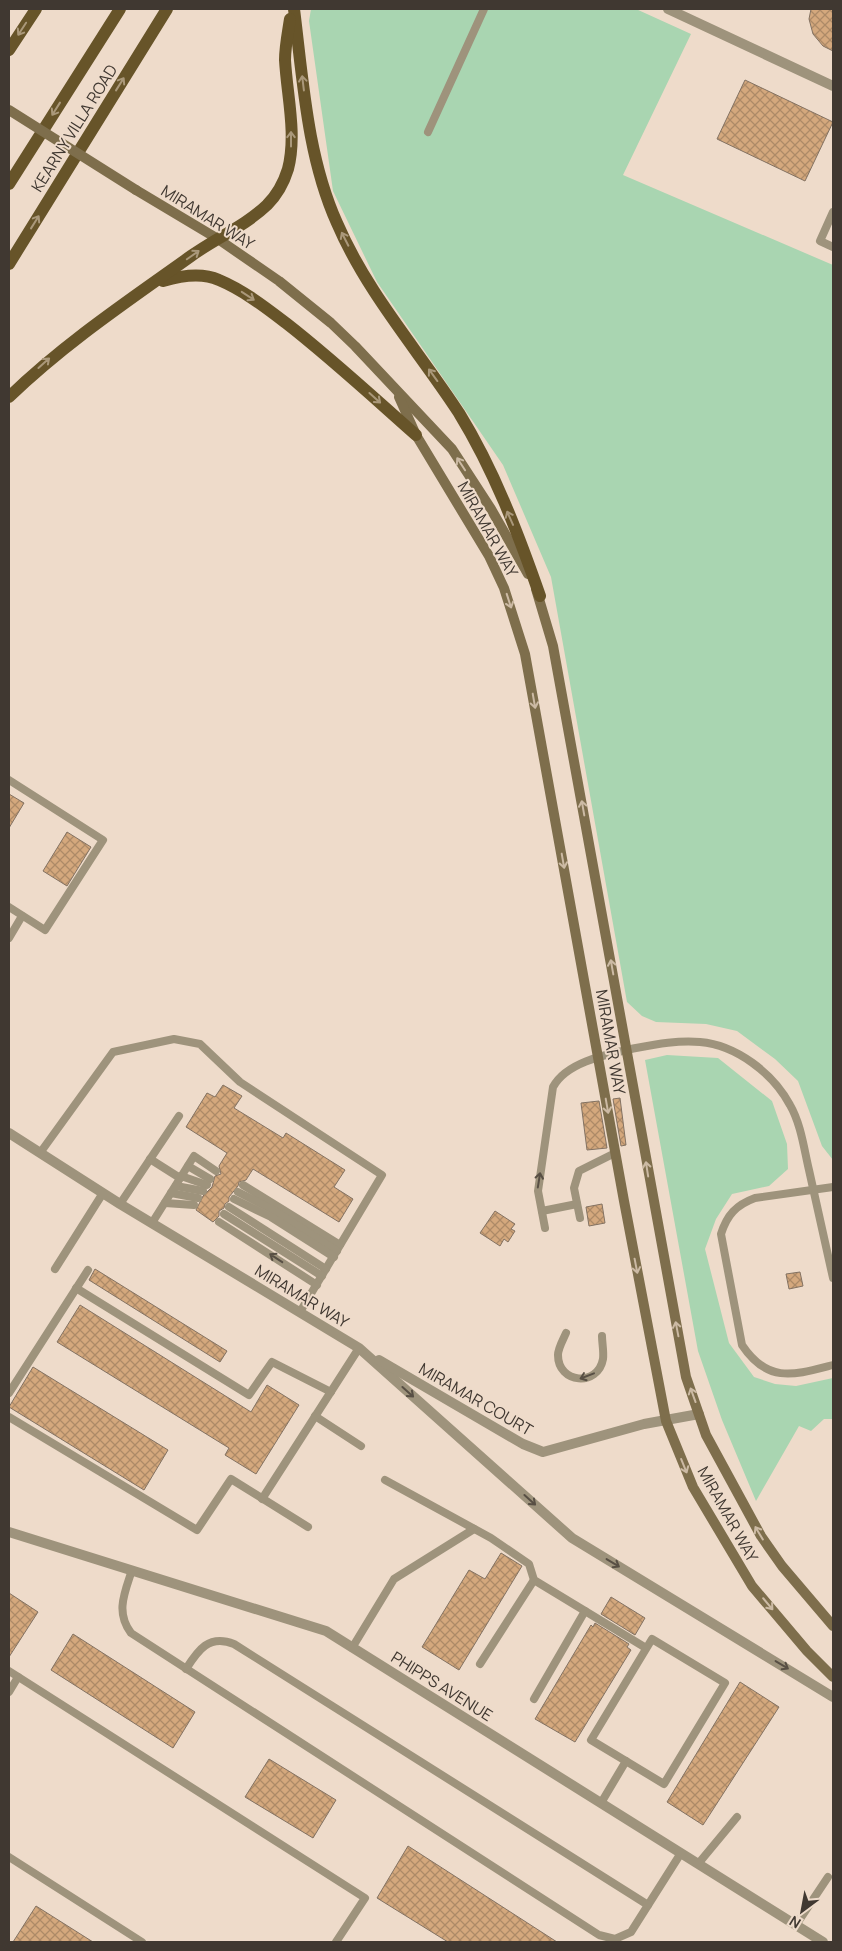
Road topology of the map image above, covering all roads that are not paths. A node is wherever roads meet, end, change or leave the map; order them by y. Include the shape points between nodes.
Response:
1 (36, 9) edge
2 (120, 9) edge
3 (167, 9) edge
4 (292, 9) edge
5 (484, 9) edge
6 (668, 9) edge
7 (9, 50) edge
8 (833, 86) edge
9 (9, 110) edge
10 (428, 132) dead end
11 (9, 184) edge
12 (833, 212) edge
13 (218, 239) junction
14 (833, 247) edge
15 (9, 264) edge
16 (153, 284) junction
17 (396, 390) junction
18 (9, 397) edge
19 (416, 436) junction
20 (540, 596) junction
21 (9, 780) edge
22 (9, 907) edge
23 (22, 916) junction
24 (9, 938) edge
25 (628, 1050) junction
26 (599, 1058) junction
27 (179, 1116) dead end
28 (9, 1133) edge
29 (615, 1152) junction
30 (40, 1153) junction
31 (150, 1159) junction
32 (188, 1166) junction
33 (216, 1170) dead end
34 (179, 1180) junction
35 (243, 1185) dead end
36 (833, 1187) edge
37 (814, 1190) junction
38 (171, 1193) junction
39 (103, 1194) junction
40 (236, 1196) dead end
41 (165, 1203) junction
42 (120, 1204) junction
43 (577, 1204) junction
44 (229, 1207) dead end
45 (542, 1211) junction
46 (224, 1214) dead end
47 (580, 1218) dead end
48 (219, 1222) dead end
49 (152, 1224) junction
50 (545, 1228) dead end
51 (337, 1251) junction
52 (55, 1268) dead end
53 (88, 1270) dead end
54 (324, 1273) junction
55 (833, 1278) edge
56 (317, 1285) junction
57 (76, 1288) junction
58 (300, 1312) junction
59 (566, 1333) dead end
60 (602, 1336) dead end
61 (359, 1348) junction
62 (833, 1365) edge
63 (331, 1392) junction
64 (9, 1393) edge
65 (699, 1414) junction
66 (315, 1416) junction
67 (9, 1417) edge
68 (666, 1421) junction
69 (361, 1446) dead end
70 (385, 1480) dead end
71 (262, 1499) junction
72 (308, 1527) dead end
73 (474, 1528) junction
74 (9, 1532) edge
75 (132, 1570) junction
76 (534, 1580) junction
77 (585, 1611) junction
78 (833, 1626) edge
79 (352, 1648) junction
80 (646, 1648) junction
81 (480, 1664) dead end
82 (186, 1669) junction
83 (9, 1671) edge
84 (18, 1677) junction
85 (833, 1677) edge
86 (9, 1692) edge
87 (833, 1696) edge
88 (534, 1699) dead end
89 (626, 1761) junction
90 (601, 1803) junction
91 (737, 1817) dead end
92 (681, 1853) junction
93 (9, 1857) edge
94 (698, 1864) junction
95 (828, 1877) dead end
96 (648, 1906) junction
97 (796, 1925) junction
98 (142, 1942) edge
99 (336, 1942) edge
100 (823, 1942) edge

1 -> 7 main road
2 -> 11 main road, KEARNY VILLA ROAD
15 -> 3 main road, KEARNY VILLA ROAD
13 -> 4 main road via 267,205 287,170 292,135 285,57
20 -> 4 main road via 521,541 478,448 442,387 374,293 336,222 314,148
5 - 10 lane
6 - 8 street
9 - 13 main road, MIRAMAR WAY, bridge
12 - 14 lane via 820,241
16 -> 13 main road
13 - 17 main road, MIRAMAR WAY via 280,281 331,323
18 -> 16 main road via 75,338
16 -> 19 main road via 182,276 200,276 217,279 237,289 327,355
17 - 19 main road, MIRAMAR WAY
20 -> 17 main road, MIRAMAR WAY via 491,508 452,449
19 -> 26 main road, MIRAMAR WAY via 486,550 504,588 525,654
25 -> 20 main road, MIRAMAR WAY via 553,646
21 - 23 lane via 103,840 45,930
22 - 23 lane
23 - 24 lane
25 - 26 lane
25 - 37 lane via 663,1042 701,1042 737,1053 768,1075 791,1105
65 -> 25 main road, MIRAMAR WAY via 686,1377
26 -> 29 main road, MIRAMAR WAY
45 -> 26 lane via 538,1191 553,1087 566,1071
27 - 31 lane
28 - 30 street, MIRAMAR WAY
29 - 43 lane via 578,1170 574,1188
29 -> 68 main road, MIRAMAR WAY
30 - 39 street, MIRAMAR WAY
30 - 51 lane via 113,1052 174,1039 200,1044 240,1082 382,1175
31 - 34 lane
31 - 42 lane
32 - 33 lane via 194,1156
32 - 34 lane
32 - 34 lane via 206,1185
34 - 38 lane
35 - 51 lane
36 - 37 lane
37 - 55 lane
37 - 62 lane via 755,1198 742,1203 725,1221 721,1234 742,1345 750,1357 760,1366 788,1375
38 - 41 lane
38 - 41 lane via 196,1202
39 - 42 street, MIRAMAR WAY
39 - 52 lane
40 - 51 lane via 275,1211
41 - 49 lane
42 - 49 street, MIRAMAR WAY
43 - 45 lane
43 - 47 lane
44 - 54 lane
45 - 50 lane
46 - 54 lane
56 -> 48 lane
49 - 58 street, MIRAMAR WAY
51 - 54 lane
53 - 57 lane
54 - 56 lane
56 - 58 lane
57 - 63 lane via 249,1396 272,1362
57 - 64 lane
58 - 61 street, MIRAMAR WAY
60 -> 59 lane via 603,1359 599,1370 589,1378 580,1379 565,1373 559,1363 558,1353
61 - 63 lane
61 - 68 street, MIRAMAR COURT via 523,1444 543,1452
61 -> 87 street, MIRAMAR WAY via 572,1538
63 - 66 lane
65 - 68 street, MIRAMAR COURT
78 -> 65 main road, MIRAMAR WAY via 760,1536 706,1435
66 - 69 lane
66 - 71 lane
67 - 71 lane via 197,1530 232,1478
68 -> 85 main road, MIRAMAR WAY via 693,1487 752,1586
70 - 73 lane
71 - 72 lane
73 - 76 lane via 529,1564
73 - 79 lane via 394,1579
74 - 75 street, PHIPPS AVENUE
75 - 79 street, PHIPPS AVENUE via 326,1631
75 - 82 lane via 121,1605 124,1625
76 - 77 lane
76 - 81 lane
77 - 80 lane
77 - 88 lane
79 - 90 street, PHIPPS AVENUE
80 - 89 lane via 591,1740
80 - 89 lane via 652,1639 725,1683 664,1784
82 - 96 lane via 197,1651 210,1642 218,1640 234,1644
82 - 96 lane via 598,1935 615,1939 624,1937
83 - 84 lane
84 - 86 lane
84 - 99 lane via 365,1898
89 - 90 lane
90 - 92 street, PHIPPS AVENUE
91 - 94 lane
92 - 94 street, PHIPPS AVENUE
92 - 96 lane
93 - 98 lane
94 - 97 street, PHIPPS AVENUE
95 - 97 lane
97 - 100 street, PHIPPS AVENUE

